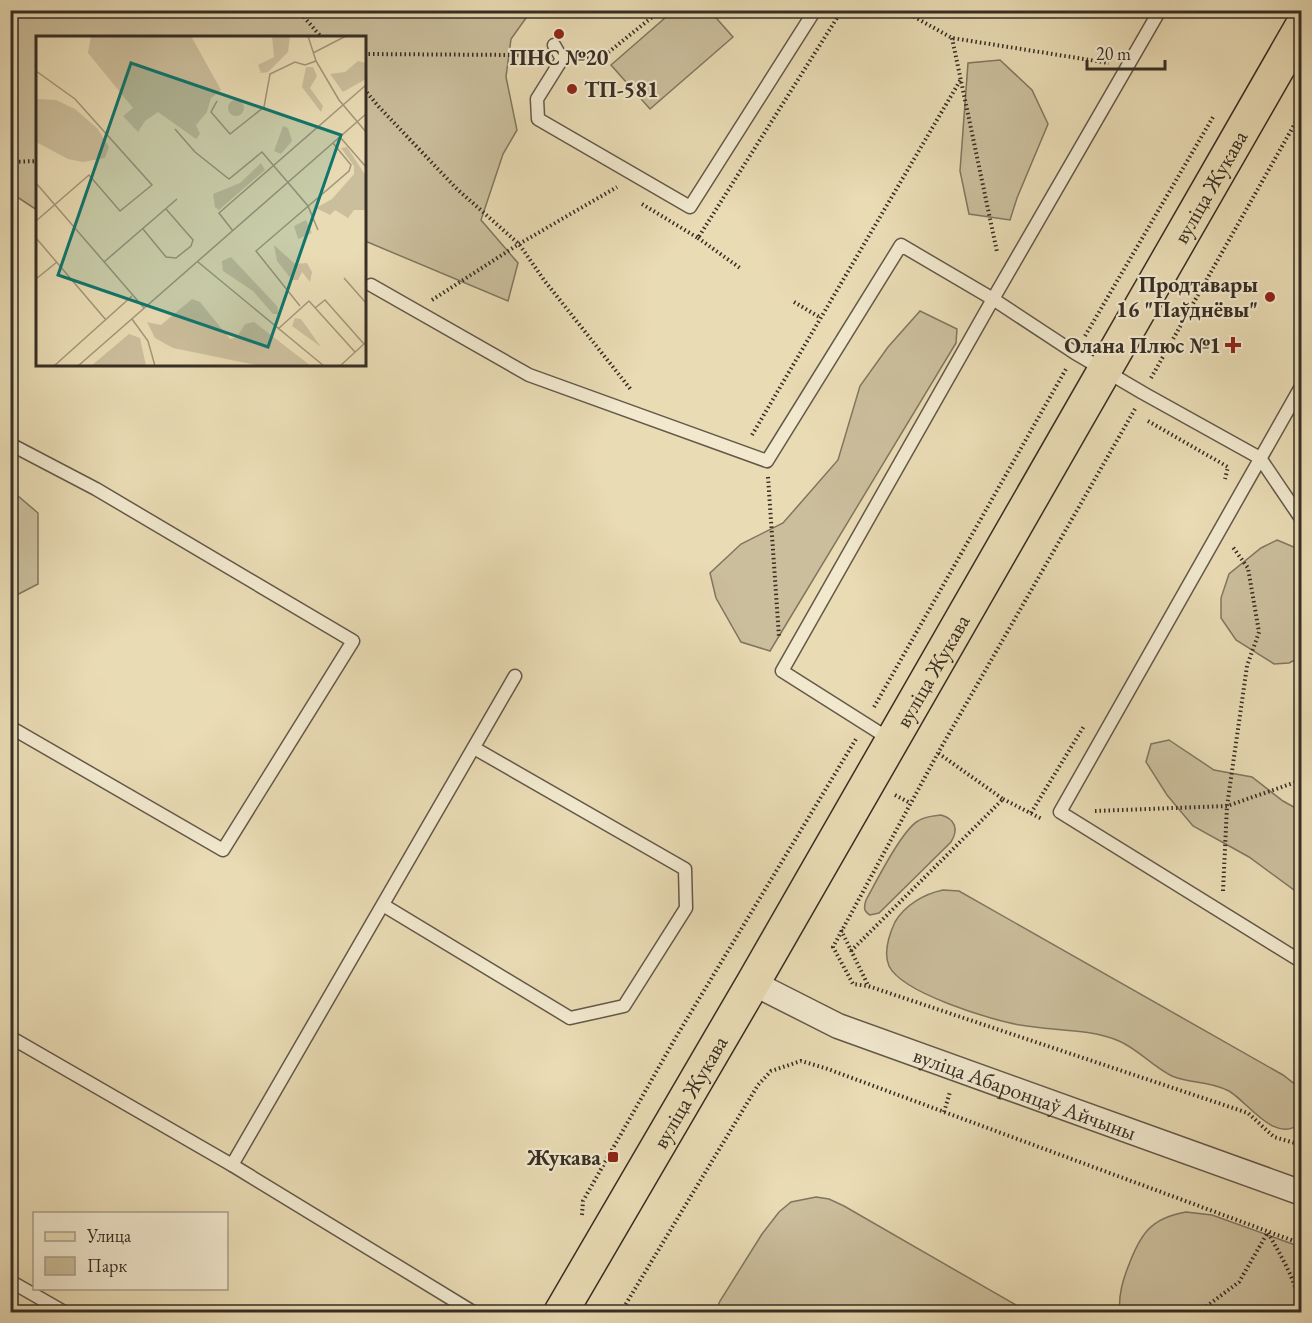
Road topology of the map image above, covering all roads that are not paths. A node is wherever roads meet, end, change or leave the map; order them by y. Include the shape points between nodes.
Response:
1 (815, 10) edge
2 (1160, 10) edge
3 (1302, 26) edge
4 (554, 45) dead end
5 (371, 285) dead end
6 (993, 299) junction
7 (1105, 370) junction
8 (1302, 385) edge
9 (10, 444) edge
10 (1260, 458) junction
11 (1302, 520) edge
12 (515, 676) dead end
13 (10, 727) edge
14 (892, 740) junction
15 (474, 748) junction
16 (383, 905) junction
17 (1302, 962) edge
18 (753, 983) junction
19 (10, 1037) edge
20 (232, 1165) junction
21 (1302, 1193) edge
22 (10, 1281) edge
23 (452, 1307) edge
24 (64, 1312) edge
25 (473, 1312) edge
26 (550, 1312) edge

1 - 4 lane via 690,207 538,119 537,99 562,59
2 - 6 lane
3 - 7 main road, вуліца Жукава via 1288,59
5 - 6 lane via 529,375 767,461 901,245
6 - 7 lane
6 - 14 lane via 782,671
7 - 10 lane
7 - 14 main road, вуліца Жукава
8 - 10 lane
9 - 13 lane via 96,489 353,641 223,850
10 - 11 lane
10 - 17 lane via 1060,812
12 - 15 lane
14 - 18 main road, вуліца Жукава
15 - 16 lane
15 - 16 lane via 685,869 686,908 624,1006 570,1018
16 - 20 lane
18 - 21 street, вуліца Абаронцаў Айчыны via 838,1026
18 - 26 main road, вуліца Жукава
19 - 20 lane
20 - 23 lane
22 - 24 lane
23 - 25 lane

